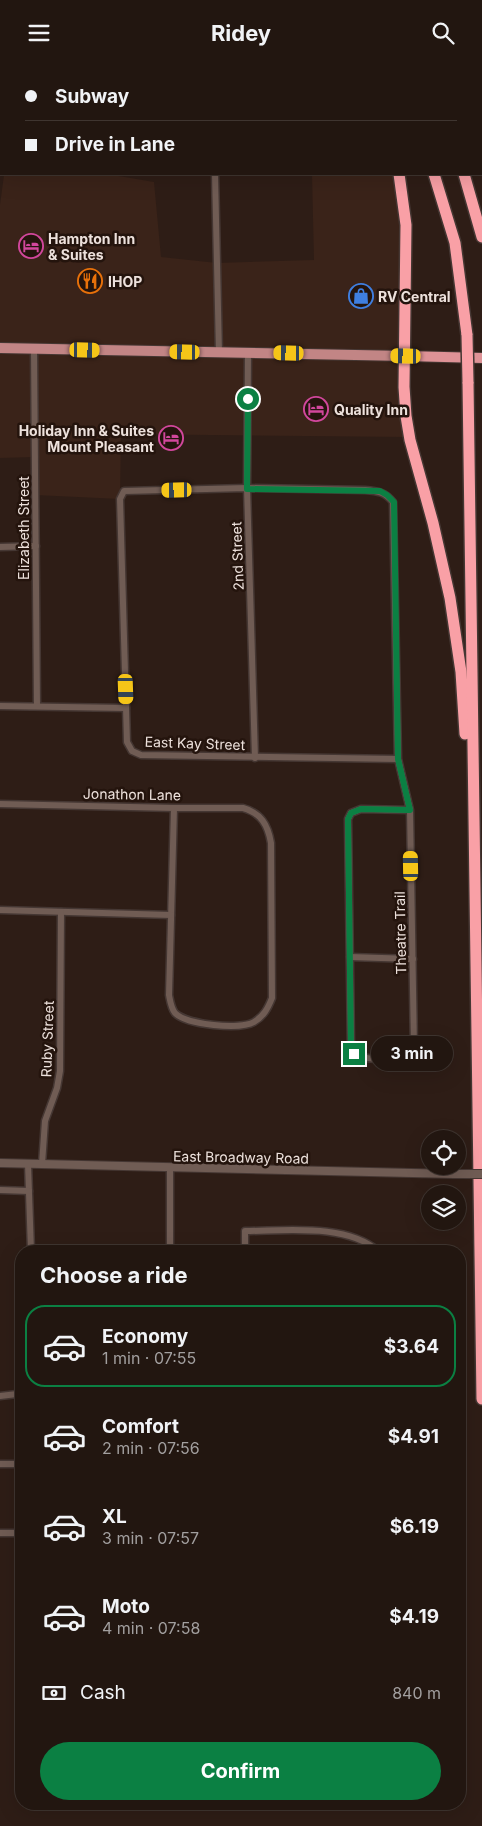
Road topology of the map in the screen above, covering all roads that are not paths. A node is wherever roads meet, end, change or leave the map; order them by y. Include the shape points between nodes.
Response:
1 (215, 175) edge
2 (399, 175) edge
3 (434, 175) edge
4 (464, 175) edge
5 (482, 237) edge
6 (0, 348) edge
7 (34, 349) junction
8 (219, 353) junction
9 (248, 353) junction
10 (406, 356) junction
11 (482, 358) edge
12 (247, 489) junction
13 (36, 546) junction
14 (0, 547) edge
15 (0, 706) edge
16 (37, 706) junction
17 (126, 708) junction
18 (256, 758) junction
19 (398, 759) junction
20 (472, 783) junction
21 (0, 803) edge
22 (174, 808) junction
23 (410, 810) junction
24 (0, 910) edge
25 (61, 912) junction
26 (171, 915) junction
27 (350, 957) junction
28 (412, 959) junction
29 (0, 1163) edge
30 (28, 1164) junction
31 (42, 1164) junction
32 (170, 1168) junction
33 (482, 1174) edge
34 (0, 1190) edge
35 (29, 1191) junction
36 (31, 1245) edge
37 (170, 1245) edge
38 (245, 1245) edge
39 (369, 1245) edge
40 (15, 1394) edge
41 (0, 1396) edge
42 (482, 1399) edge
43 (0, 1464) edge
44 (15, 1464) edge
45 (0, 1533) edge
46 (15, 1533) edge

1 - 8 street
2 - 10 highway via 406,225
3 - 20 highway, bridge via 455,243 467,335
4 - 5 highway
6 - 7 main road
7 - 8 main road
7 - 13 street, Elizabeth Street
8 - 9 main road
9 - 10 main road
9 - 12 street, 2nd Street
10 - 11 highway
10 - 20 highway via 406,416 448,591 461,672 465,742
12 - 17 street via 124,491 120,499
12 - 18 street, 2nd Street
12 - 19 street, Theatre Trail via 380,491 394,502
13 - 14 street
13 - 16 street, Elizabeth Street
15 - 16 street
16 - 17 street
17 - 18 street, East Kay Street via 127,742 135,754
18 - 19 street, East Kay Street
19 - 23 street, Theatre Trail
20 - 42 highway
21 - 22 street, Jonathon Lane
22 - 26 street
22 - 26 street, Jonathon Lane via 243,808 262,818 269,832 272,998 263,1015 252,1023 239,1025 201,1023 176,1013 169,995
23 - 27 street via 361,809 351,813 348,819
23 - 28 street, Theatre Trail
24 - 25 street
25 - 26 street
25 - 31 street, Ruby Street via 60,1071 58,1088 45,1121
27 - 28 street
27 - 28 street, Theatre Trail via 351,1049 363,1058 411,1055 414,1048
29 - 30 street, East Broadway Road
30 - 31 street, East Broadway Road
30 - 35 street
31 - 32 street, East Broadway Road
32 - 33 street, East Broadway Road, bridge
32 - 37 street
34 - 35 street
35 - 36 street
38 - 39 street via 245,1231 330,1231 350,1235
40 - 41 street
43 - 44 street
45 - 46 street

